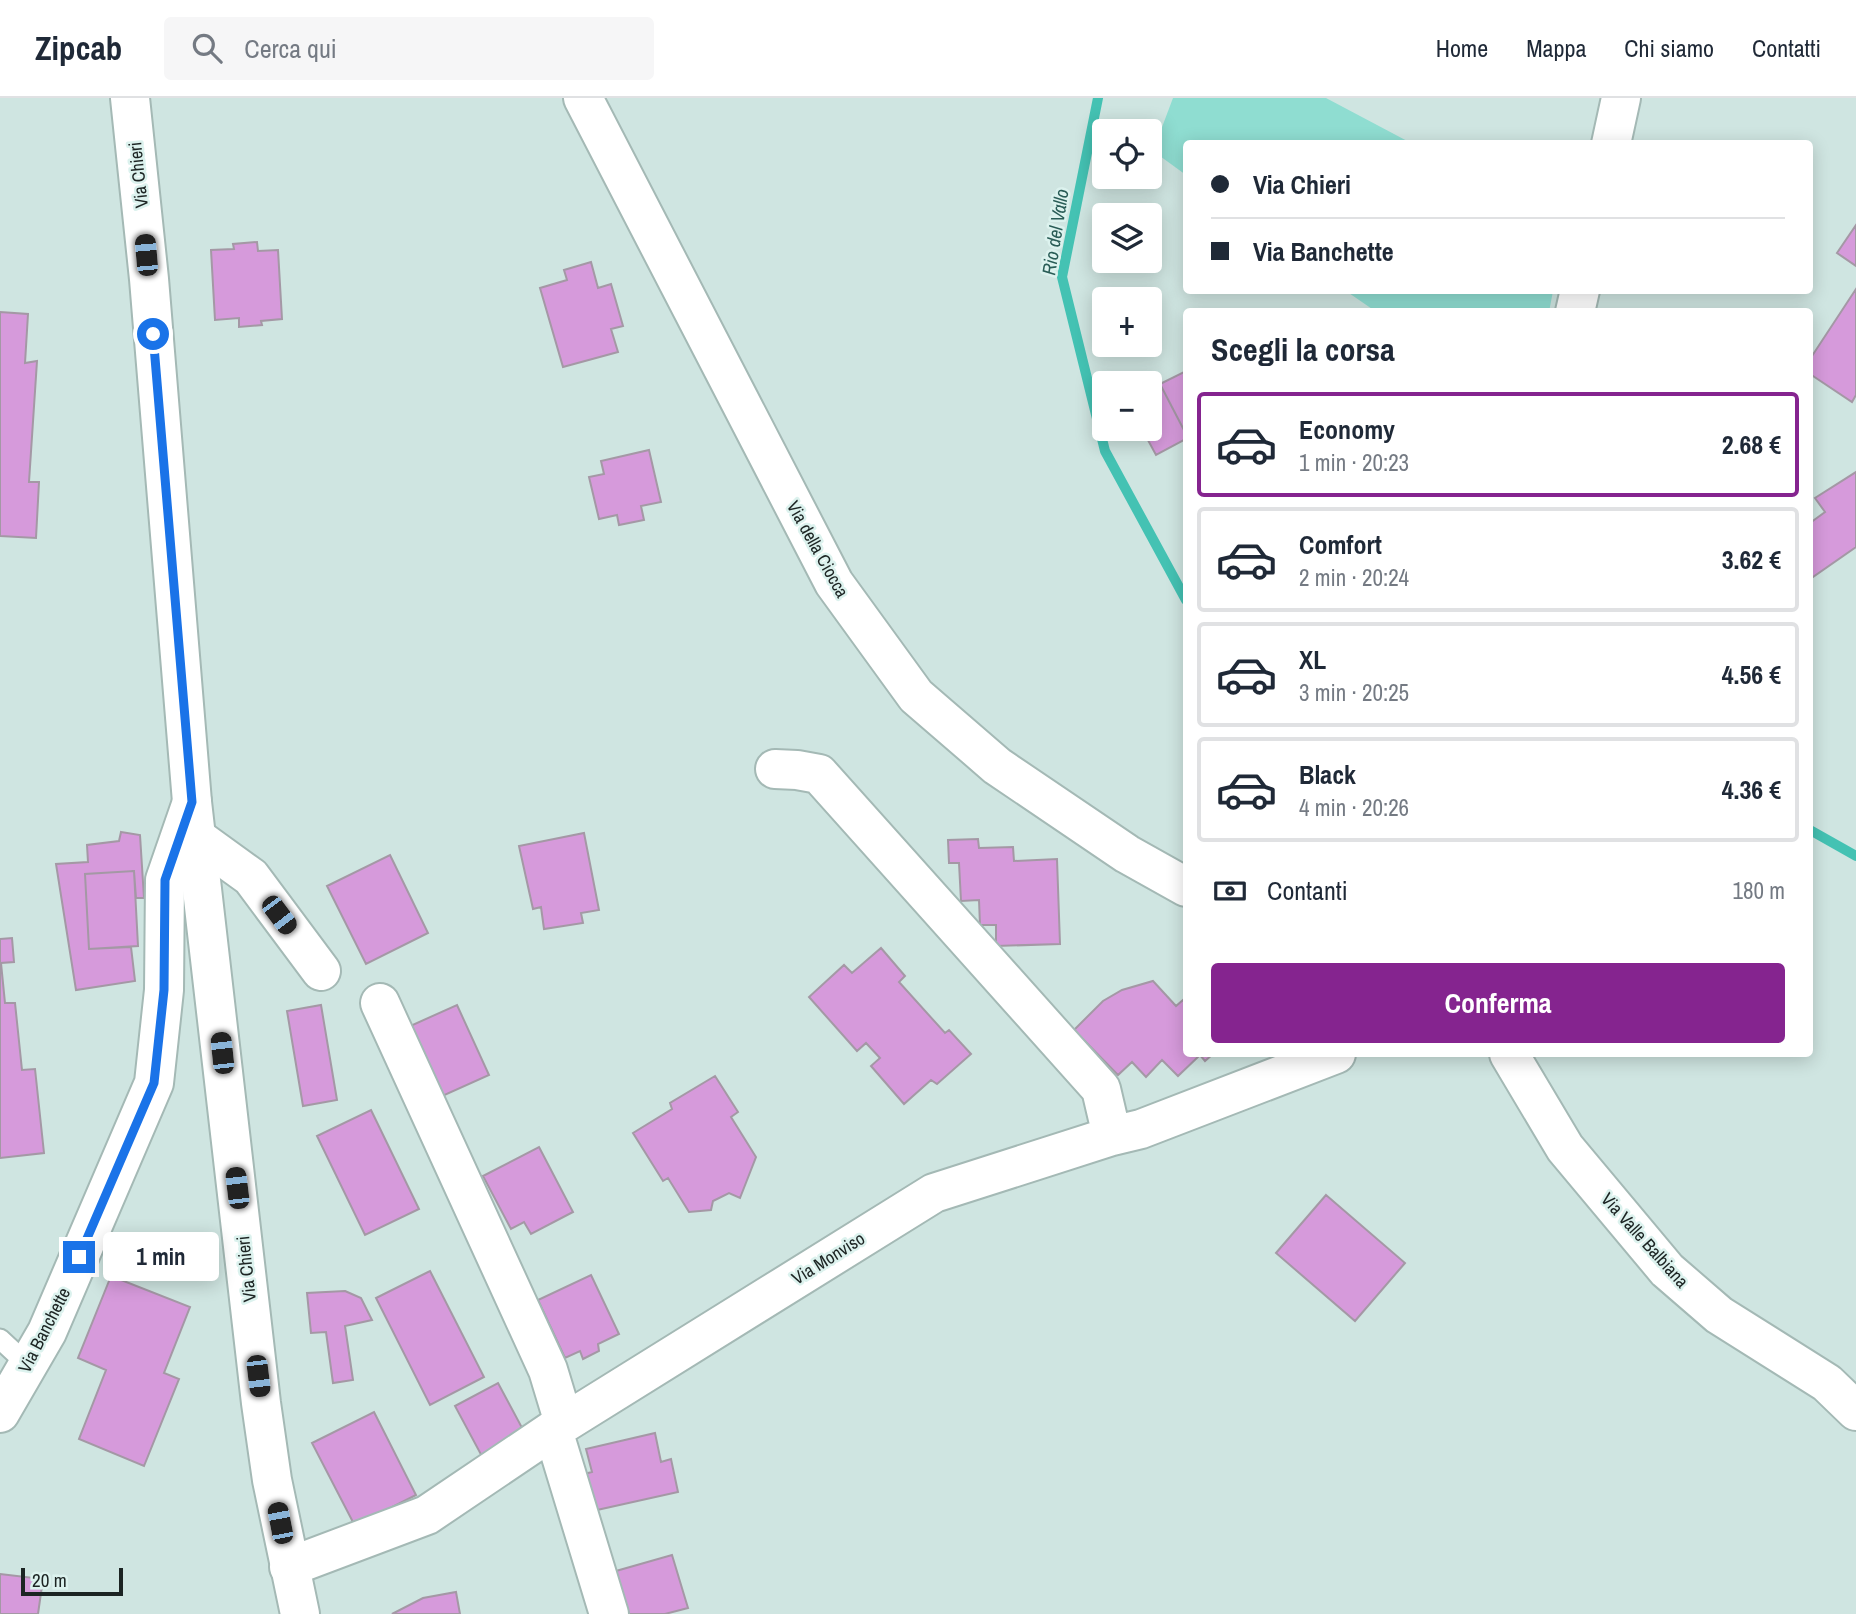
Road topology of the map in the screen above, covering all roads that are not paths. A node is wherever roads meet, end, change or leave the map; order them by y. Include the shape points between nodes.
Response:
1 (130, 98) edge
2 (583, 98) edge
3 (1621, 98) edge
4 (1612, 140) edge
5 (775, 769) dead end
6 (195, 820) junction
7 (1183, 885) edge
8 (321, 971) dead end
9 (380, 1003) dead end
10 (1328, 1057) edge
11 (1511, 1057) edge
12 (1112, 1136) junction
13 (0, 1339) edge
14 (28, 1365) junction
15 (1856, 1412) edge
16 (0, 1413) edge
17 (558, 1426) junction
18 (289, 1567) junction
19 (300, 1614) edge
20 (609, 1614) edge

1 - 6 street, Via Chieri
2 - 7 street, Via della Ciocca via 834,583 916,696 997,766 1127,854
3 - 4 street
5 - 12 street via 819,774 1101,1089
6 - 8 street via 251,877
6 - 14 street, Via Banchette via 165,880 164,990 154,1083 47,1332
6 - 18 street, Via Chieri via 261,1403
9 - 17 street via 548,1370
10 - 12 street, Via Monviso
11 - 15 street, Via Valle Balbiana via 1565,1148 1667,1270 1718,1315 1827,1383
12 - 17 street, Via Monviso via 934,1192
13 - 14 lane
14 - 16 street, Via Banchette
17 - 18 street, Via Monviso via 427,1515
17 - 20 street
18 - 19 street, Via Chieri

